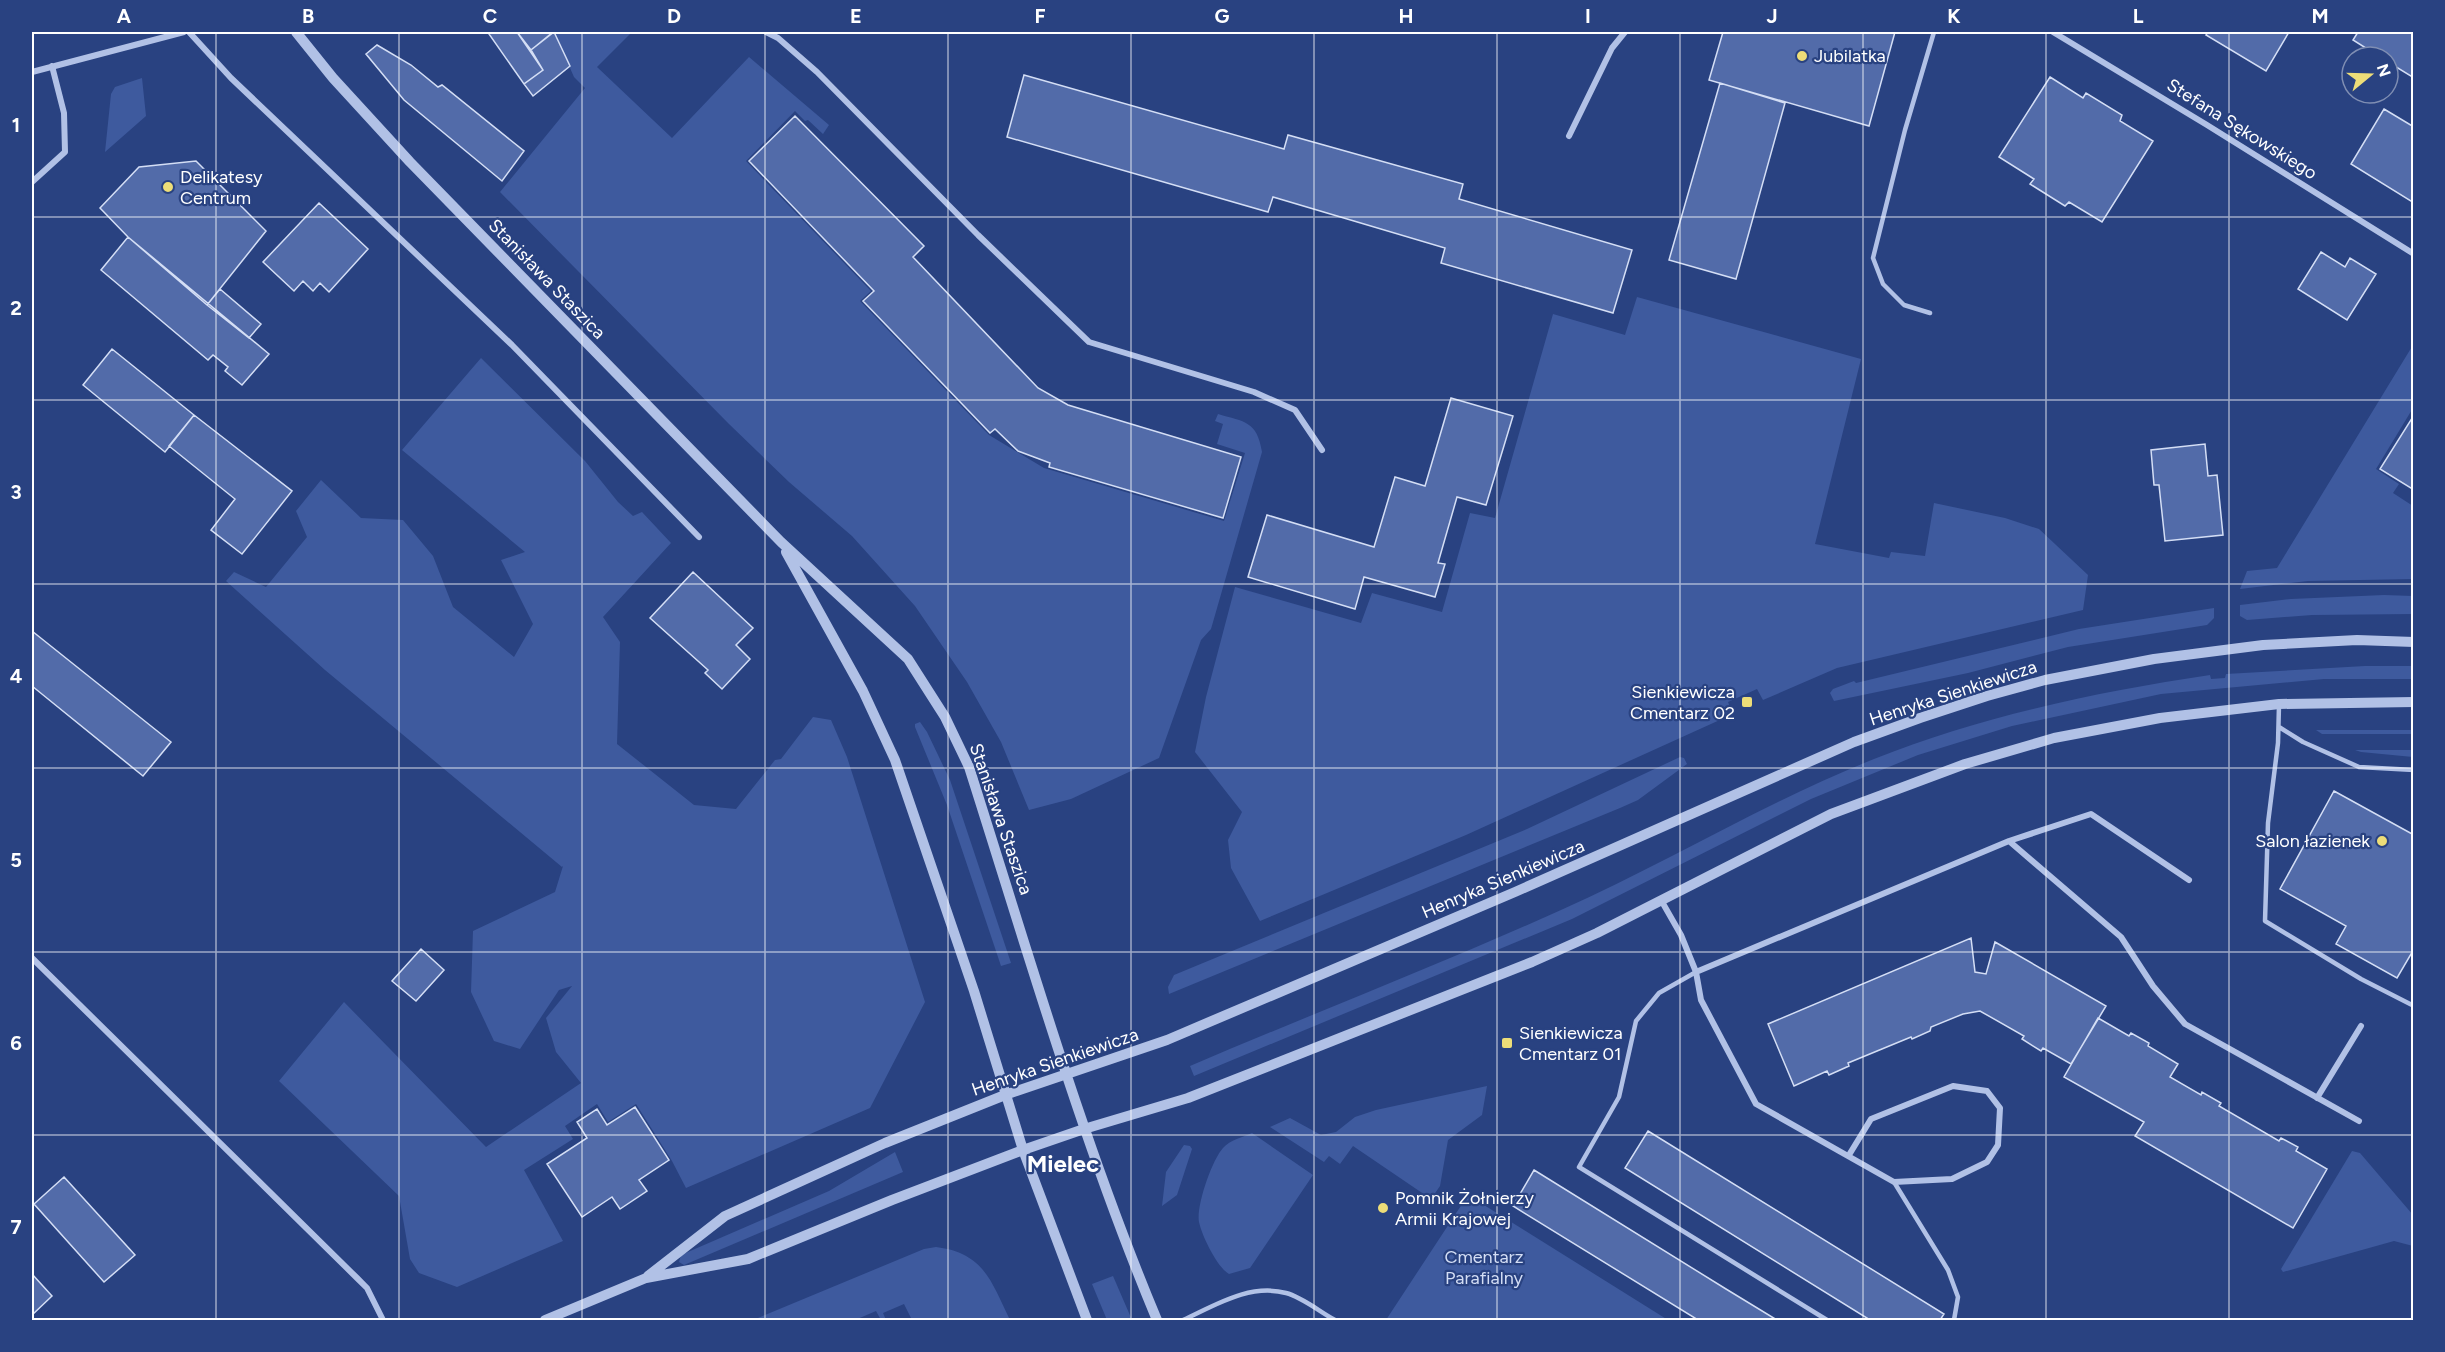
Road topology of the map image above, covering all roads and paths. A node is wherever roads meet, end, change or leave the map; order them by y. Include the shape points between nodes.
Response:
1 (184, 32) edge
2 (189, 32) edge
3 (296, 32) edge
4 (766, 32) edge
5 (1625, 32) edge
6 (1934, 32) edge
7 (2053, 32) edge
8 (52, 66) junction
9 (32, 72) edge
10 (1569, 136) dead end
11 (32, 182) edge
12 (2414, 255) edge
13 (1930, 313) dead end
14 (1322, 450) dead end
15 (699, 537) dead end
16 (781, 542) junction
17 (2414, 642) edge
18 (2414, 702) edge
19 (2278, 704) junction
20 (2278, 727) junction
21 (2414, 771) edge
22 (2009, 841) junction
23 (2189, 880) dead end
24 (1661, 900) junction
25 (32, 958) edge
26 (1696, 972) junction
27 (2414, 1006) edge
28 (2361, 1026) dead end
29 (1068, 1074) junction
30 (1005, 1095) junction
31 (2317, 1098) junction
32 (2359, 1121) dead end
33 (1084, 1129) junction
34 (1023, 1150) junction
35 (1848, 1155) junction
36 (1894, 1182) junction
37 (646, 1278) junction
38 (383, 1320) edge
39 (545, 1320) edge
40 (1087, 1320) edge
41 (1157, 1320) edge
42 (1183, 1320) edge
43 (1335, 1320) edge
44 (1827, 1320) edge
45 (1954, 1320) edge

1 - 8 street
2 - 15 street via 231,78 512,345
3 - 16 street, Stanisława Staszica via 410,162
4 - 14 street via 817,72 1089,342 1254,392 1295,410
5 - 10 street via 1612,48
6 - 13 lane via 1873,258 1883,284 1905,305
7 - 12 street, Stefana Sękowskiego
8 - 9 street
8 - 11 street via 64,113 65,152
16 - 29 street, Stanisława Staszica via 908,659 945,717 969,767
16 - 30 street, Stanisława Staszica via 863,691 895,760 974,990
17 - 29 street, Henryka Sienkiewicza via 2357,640 2263,645 2154,658 1987,696 1854,742 1167,1040
18 - 19 street, Henryka Sienkiewicza
19 - 20 lane
19 - 24 street, Henryka Sienkiewicza via 2160,718 2054,738 1965,764 1831,814
20 - 21 lane via 2359,767
20 - 27 lane via 2268,823 2265,921
22 - 23 street via 2091,814
22 - 26 street
22 - 31 street via 2121,937 2153,987 2185,1024
24 - 26 street
24 - 33 street, Henryka Sienkiewicza via 1598,933 1510,971 1188,1098
25 - 38 street via 367,1288
26 - 35 street via 1701,1000 1756,1104
26 - 44 lane via 1659,993 1636,1020 1619,1097 1579,1167
28 - 31 street
29 - 30 street, Henryka Sienkiewicza
29 - 33 street, Stanisława Staszica
30 - 34 street, Stanisława Staszica
30 - 37 street, Henryka Sienkiewicza via 885,1143 725,1216
31 - 32 street
33 - 34 street, Henryka Sienkiewicza
33 - 41 street, Stanisława Staszica
34 - 37 street, Henryka Sienkiewicza via 748,1259
34 - 40 street, Stanisława Staszica
35 - 36 street
35 - 36 street via 1871,1119 1953,1086 1987,1091 2000,1108 1998,1145 1987,1162 1952,1179
36 - 45 lane via 1948,1270 1958,1297
37 - 39 street, Henryka Sienkiewicza
42 - 43 lane via 1241,1294 1264,1290 1287,1293

